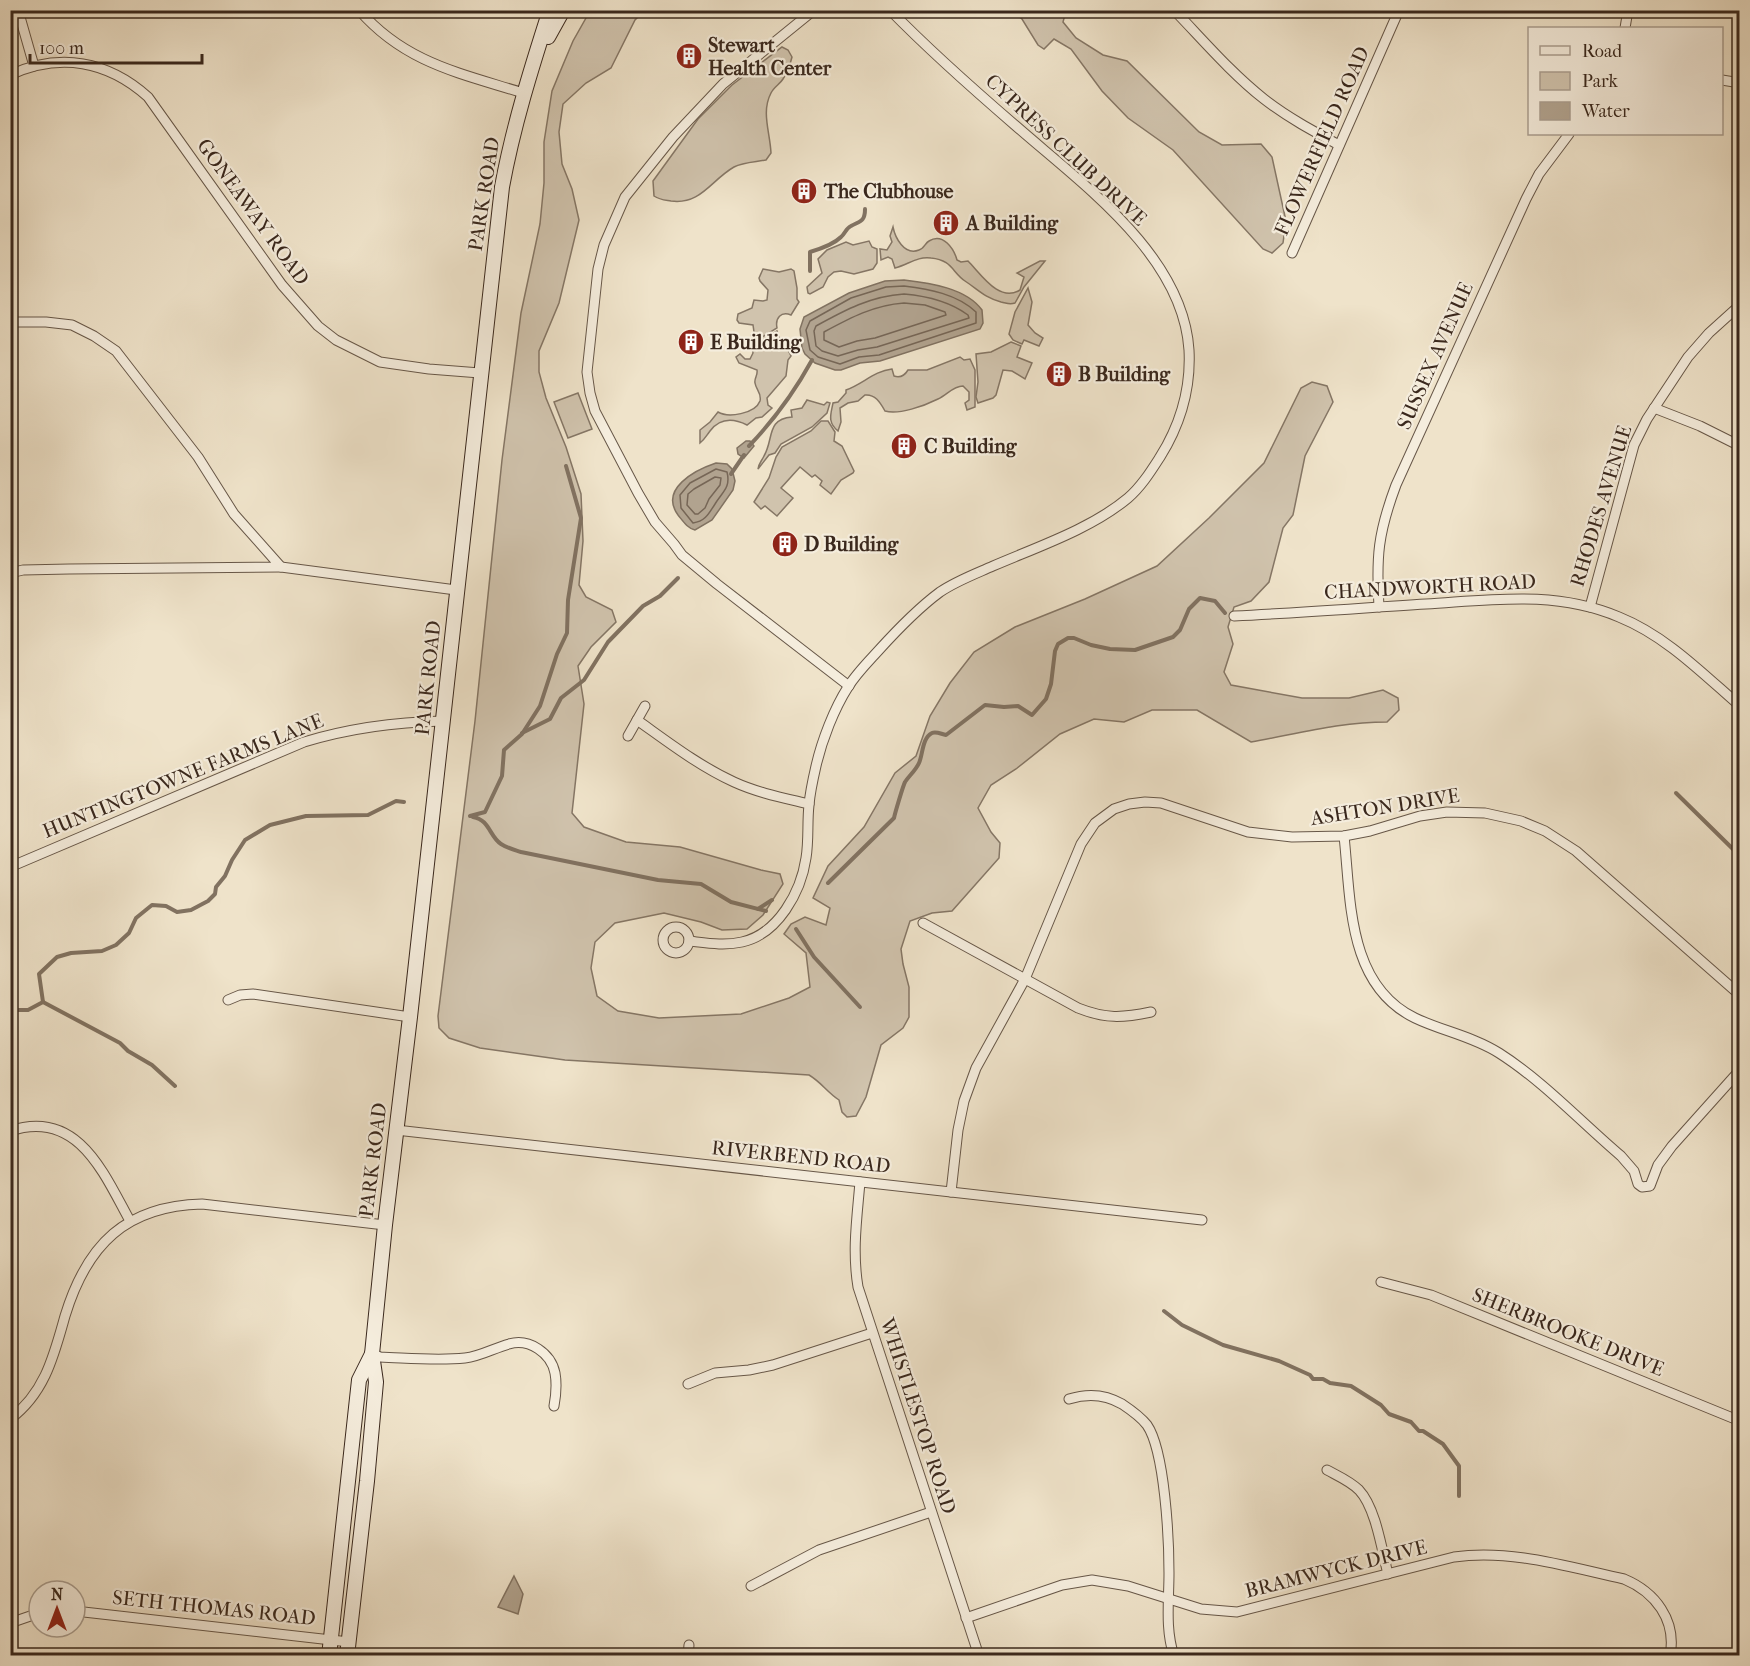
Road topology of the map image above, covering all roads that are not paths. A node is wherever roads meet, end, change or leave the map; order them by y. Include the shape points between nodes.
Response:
1 (18, 10) edge
2 (359, 10) edge
3 (550, 10) edge
4 (563, 10) edge
5 (814, 10) edge
6 (890, 10) edge
7 (1174, 10) edge
8 (1399, 10) edge
9 (1628, 10) edge
10 (1625, 27) edge
11 (34, 66) junction
12 (530, 70) junction
13 (10, 75) edge
14 (1723, 80) edge
15 (1740, 83) edge
16 (523, 93) junction
17 (1568, 135) edge
18 (1340, 145) junction
19 (1292, 253) dead end
20 (1740, 305) edge
21 (10, 322) edge
22 (480, 373) junction
23 (1654, 408) junction
24 (1740, 446) edge
25 (281, 567) junction
26 (10, 573) edge
27 (456, 590) junction
28 (1379, 607) junction
29 (1590, 607) junction
30 (1234, 616) dead end
31 (849, 686) junction
32 (645, 706) dead end
33 (1740, 706) edge
34 (637, 720) junction
35 (443, 721) junction
36 (628, 736) dead end
37 (809, 804) junction
38 (1344, 836) junction
39 (10, 867) edge
40 (923, 923) dead end
41 (689, 941) dead end
42 (1025, 979) junction
43 (1740, 995) edge
44 (228, 1000) dead end
45 (1151, 1012) dead end
46 (410, 1017) junction
47 (1740, 1070) edge
48 (396, 1130) junction
49 (10, 1131) edge
50 (860, 1182) junction
51 (951, 1192) junction
52 (1202, 1220) dead end
53 (130, 1221) junction
54 (385, 1225) junction
55 (1381, 1282) dead end
56 (872, 1333) junction
57 (372, 1354) junction
58 (688, 1384) dead end
59 (1069, 1399) dead end
60 (555, 1406) dead end
61 (10, 1419) edge
62 (1740, 1421) edge
63 (1327, 1470) dead end
64 (931, 1512) junction
65 (1388, 1574) junction
66 (751, 1586) dead end
67 (1169, 1598) junction
68 (87, 1612) edge
69 (27, 1617) edge
70 (966, 1618) junction
71 (10, 1623) edge
72 (331, 1640) junction
73 (348, 1649) edge
74 (329, 1656) edge
75 (978, 1656) edge
76 (1173, 1656) edge
77 (1670, 1656) edge

1 - 11 street
2 - 16 street via 386,37 417,57
3 - 12 main road, PARK ROAD
4 - 12 main road
5 - 31 street via 723,84 673,137 625,197 603,245 587,372 595,411 655,522 682,555
6 - 31 street, CYPRESS CLUB DRIVE via 977,93 1090,190 1157,264 1181,311 1188,339 1189,372 1180,416 1169,443 1130,497 1094,520 940,592 904,623
7 - 18 street via 1263,98
8 - 18 street, FLOWERFIELD ROAD
9 - 10 street
11 - 13 street, GONEAWAY ROAD
11 - 22 street, GONEAWAY ROAD via 65,62 101,68 133,84 148,97 282,285 305,313 336,340 380,362
12 - 16 main road, PARK ROAD
14 - 15 street
16 - 22 main road, PARK ROAD via 507,154
17 - 28 street, SUSSEX AVENUE via 1526,198 1396,486 1377,553
18 - 19 street, FLOWERFIELD ROAD
20 - 23 street, RHODES AVENUE via 1688,357
21 - 25 street via 72,325 116,351 198,456 234,514
22 - 27 main road, PARK ROAD
23 - 24 street
23 - 29 street, RHODES AVENUE via 1634,445
25 - 26 street
25 - 27 street
27 - 35 main road, PARK ROAD
28 - 29 street, CHANDWORTH ROAD via 1511,598 1539,598
28 - 30 street, CHANDWORTH ROAD
29 - 33 street, CHANDWORTH ROAD via 1621,617 1662,640
31 - 37 street, CYPRESS CLUB DRIVE via 817,762
32 - 34 street
34 - 36 street
34 - 37 street via 736,783
35 - 39 street, HUNTINGTOWNE FARMS LANE via 362,728 304,742
35 - 46 main road, PARK ROAD
37 - 41 street, CYPRESS CLUB DRIVE via 802,875 776,922 765,932 740,943
38 - 42 street, ASHTON DRIVE via 1292,837 1248,832 1161,803 1129,804 1114,809 1095,823 1081,844
38 - 43 street, ASHTON DRIVE via 1447,812 1485,813 1521,821 1575,851
38 - 47 street via 1359,950 1369,975 1385,996 1414,1018 1478,1041 1515,1064 1621,1156 1642,1187 1650,1186 1658,1165 1672,1146
40 - 42 street
42 - 45 street via 1095,1015 1126,1017
42 - 51 street, ASHTON DRIVE via 970,1084 958,1130
44 - 46 street via 253,994
46 - 48 main road, PARK ROAD
48 - 50 street, RIVERBEND ROAD
48 - 54 main road, PARK ROAD
49 - 53 street via 39,1127 74,1138 90,1153
50 - 51 street, RIVERBEND ROAD
50 - 56 street, WHISTLESTOP ROAD via 854,1264
51 - 52 street, RIVERBEND ROAD
53 - 54 street via 159,1209 202,1204
53 - 61 street via 106,1238 89,1261 46,1376 29,1402
54 - 57 main road, PARK ROAD
55 - 62 street, SHERBROOKE DRIVE via 1431,1295
56 - 58 street via 773,1365 715,1373
56 - 64 street, WHISTLESTOP ROAD
57 - 60 street via 390,1358 460,1358 521,1342 541,1350 549,1359 554,1369
57 - 72 main road, PARK ROAD via 359,1380
57 - 73 main road, PARK ROAD via 376,1382
59 - 67 street via 1090,1395 1114,1399 1148,1426 1160,1465
63 - 65 street via 1350,1483 1368,1503
64 - 66 street via 819,1550
64 - 70 street, WHISTLESTOP ROAD
65 - 67 street, BRAMWYCK DRIVE via 1237,1612 1201,1609
65 - 77 street, BRAMWYCK DRIVE via 1454,1557 1488,1554 1624,1579 1644,1589 1664,1611
67 - 70 street, BRAMWYCK DRIVE via 1108,1582 1075,1581
67 - 76 street via 1168,1632
68 - 72 street, SETH THOMAS ROAD
69 - 71 street
70 - 75 street, WHISTLESTOP ROAD
72 - 73 street, SETH THOMAS ROAD
72 - 74 main road, PARK ROAD

